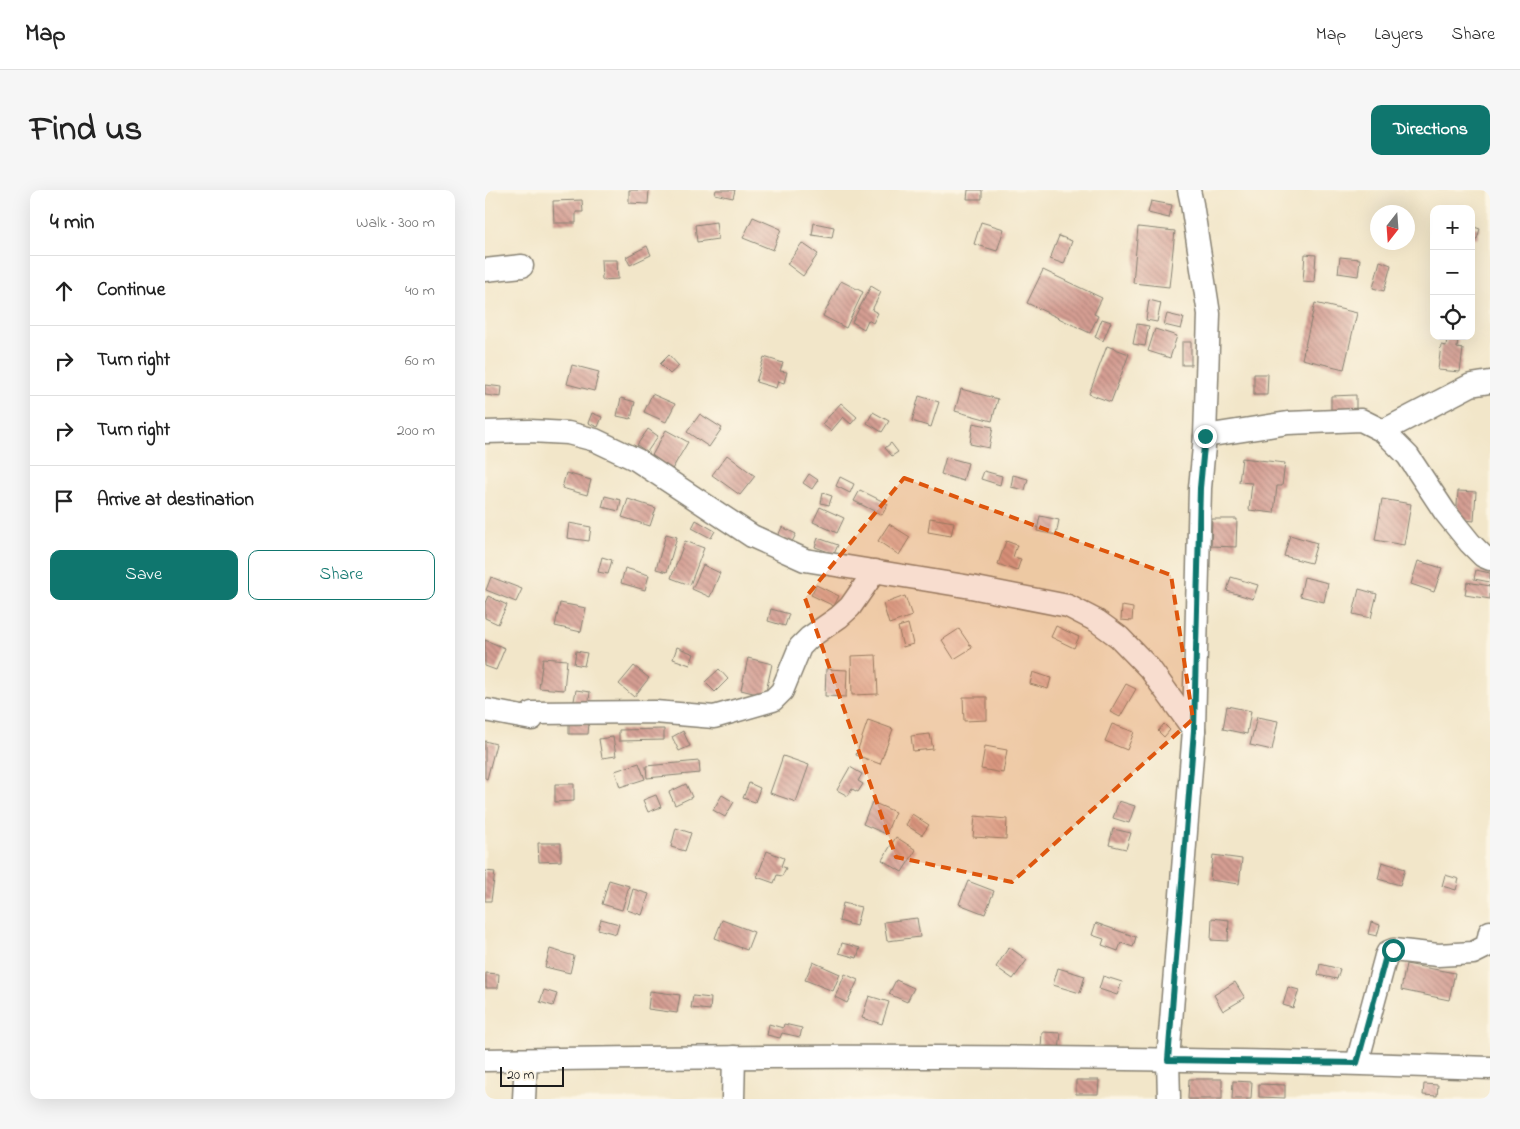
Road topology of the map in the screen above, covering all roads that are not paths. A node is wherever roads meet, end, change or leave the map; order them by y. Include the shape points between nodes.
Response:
1 (1189, 190) edge
2 (522, 266) dead end
3 (485, 270) edge
4 (1490, 382) edge
5 (1383, 431) junction
6 (485, 432) edge
7 (1205, 436) junction
8 (1490, 559) edge
9 (875, 571) junction
10 (485, 710) edge
11 (1194, 730) junction
12 (1490, 932) edge
13 (733, 1057) junction
14 (485, 1060) edge
15 (525, 1060) junction
16 (1168, 1060) junction
17 (1357, 1063) junction
18 (1490, 1068) edge
19 (524, 1099) edge
20 (733, 1099) edge
21 (1169, 1099) edge

1 - 7 street via 1209,314
2 - 3 street
4 - 5 street via 1471,385
5 - 7 street via 1361,420 1288,423
5 - 8 street via 1407,456 1470,543
6 - 9 street via 568,433 595,440 637,460 752,536 786,552 805,560
7 - 11 street via 1200,488
9 - 10 street via 850,607 800,647 783,691 773,700 714,717 655,712 532,716
9 - 11 street via 1068,606 1097,621 1125,644 1150,669
11 - 16 street
12 - 17 street via 1487,946 1473,953 1389,952
13 - 15 street
13 - 16 street
13 - 20 street
14 - 15 street
15 - 19 street
16 - 17 street
16 - 21 street
17 - 18 street

